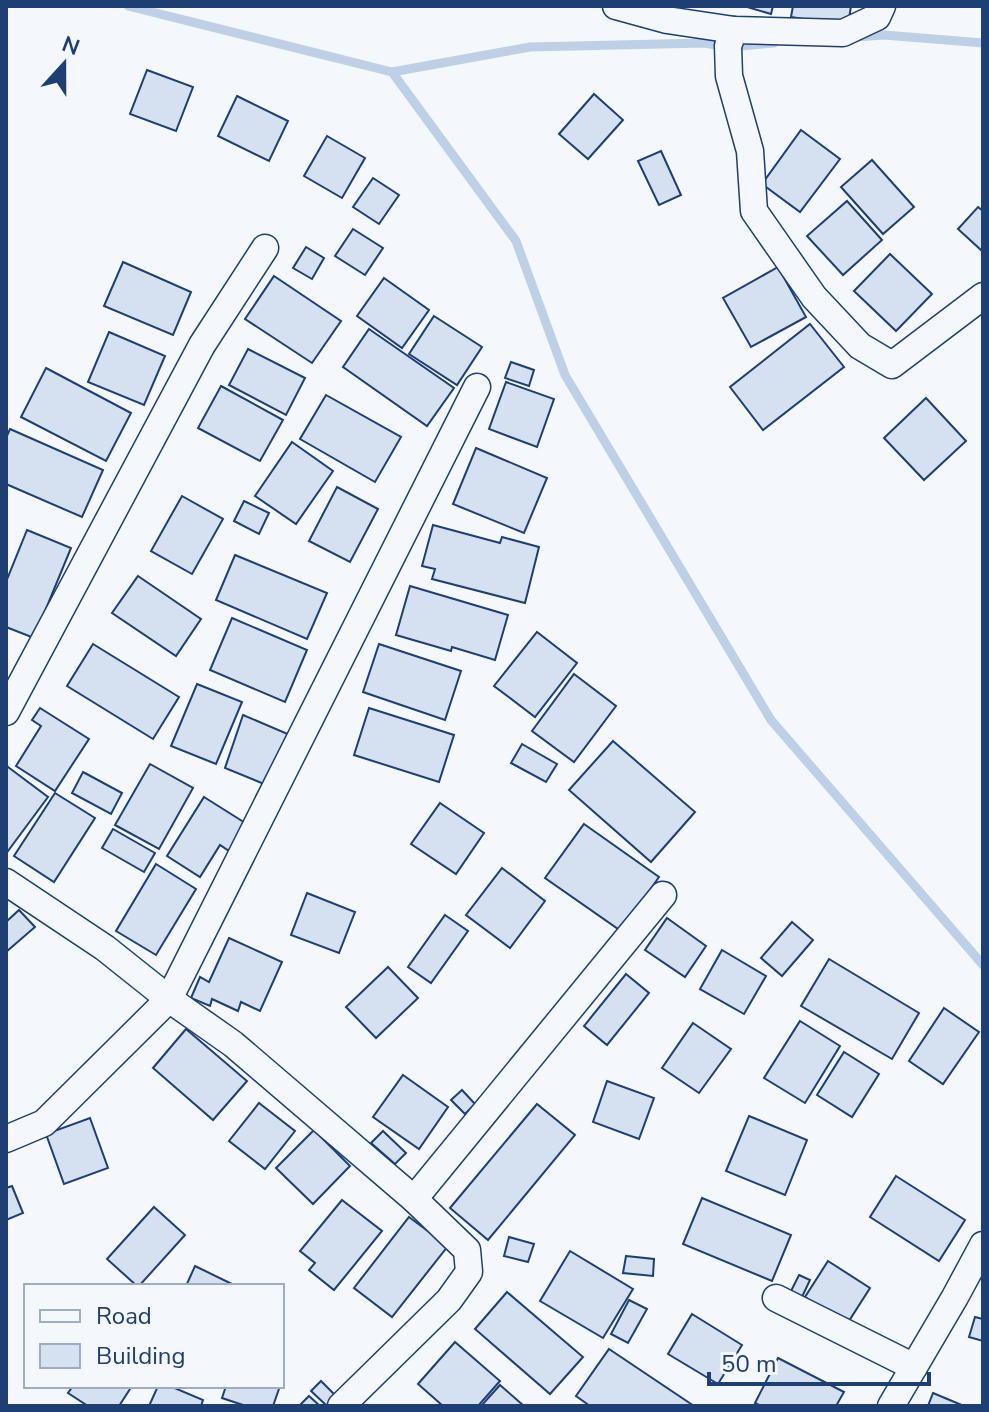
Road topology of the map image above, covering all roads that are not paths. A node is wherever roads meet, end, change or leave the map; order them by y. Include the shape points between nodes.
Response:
1 (616, 6) edge
2 (882, 6) edge
3 (734, 30) junction
4 (265, 248) dead end
5 (983, 296) edge
6 (477, 387) dead end
7 (6, 712) edge
8 (6, 882) edge
9 (663, 895) dead end
10 (169, 999) junction
11 (6, 1139) edge
12 (414, 1199) junction
13 (983, 1245) edge
14 (776, 1298) dead end
15 (914, 1367) junction
16 (341, 1406) edge
17 (891, 1406) edge

1 - 3 street
2 - 3 street via 877,17 843,33
3 - 5 street via 728,46 729,76 750,151 754,211 814,297 841,326 860,346 892,365
4 - 7 street via 202,345
6 - 10 street
8 - 10 street via 105,948
9 - 12 street
10 - 11 street via 44,1123
10 - 12 street via 233,1044
12 - 16 street via 467,1250 469,1272 449,1300
13 - 15 street
14 - 15 street
15 - 17 street

